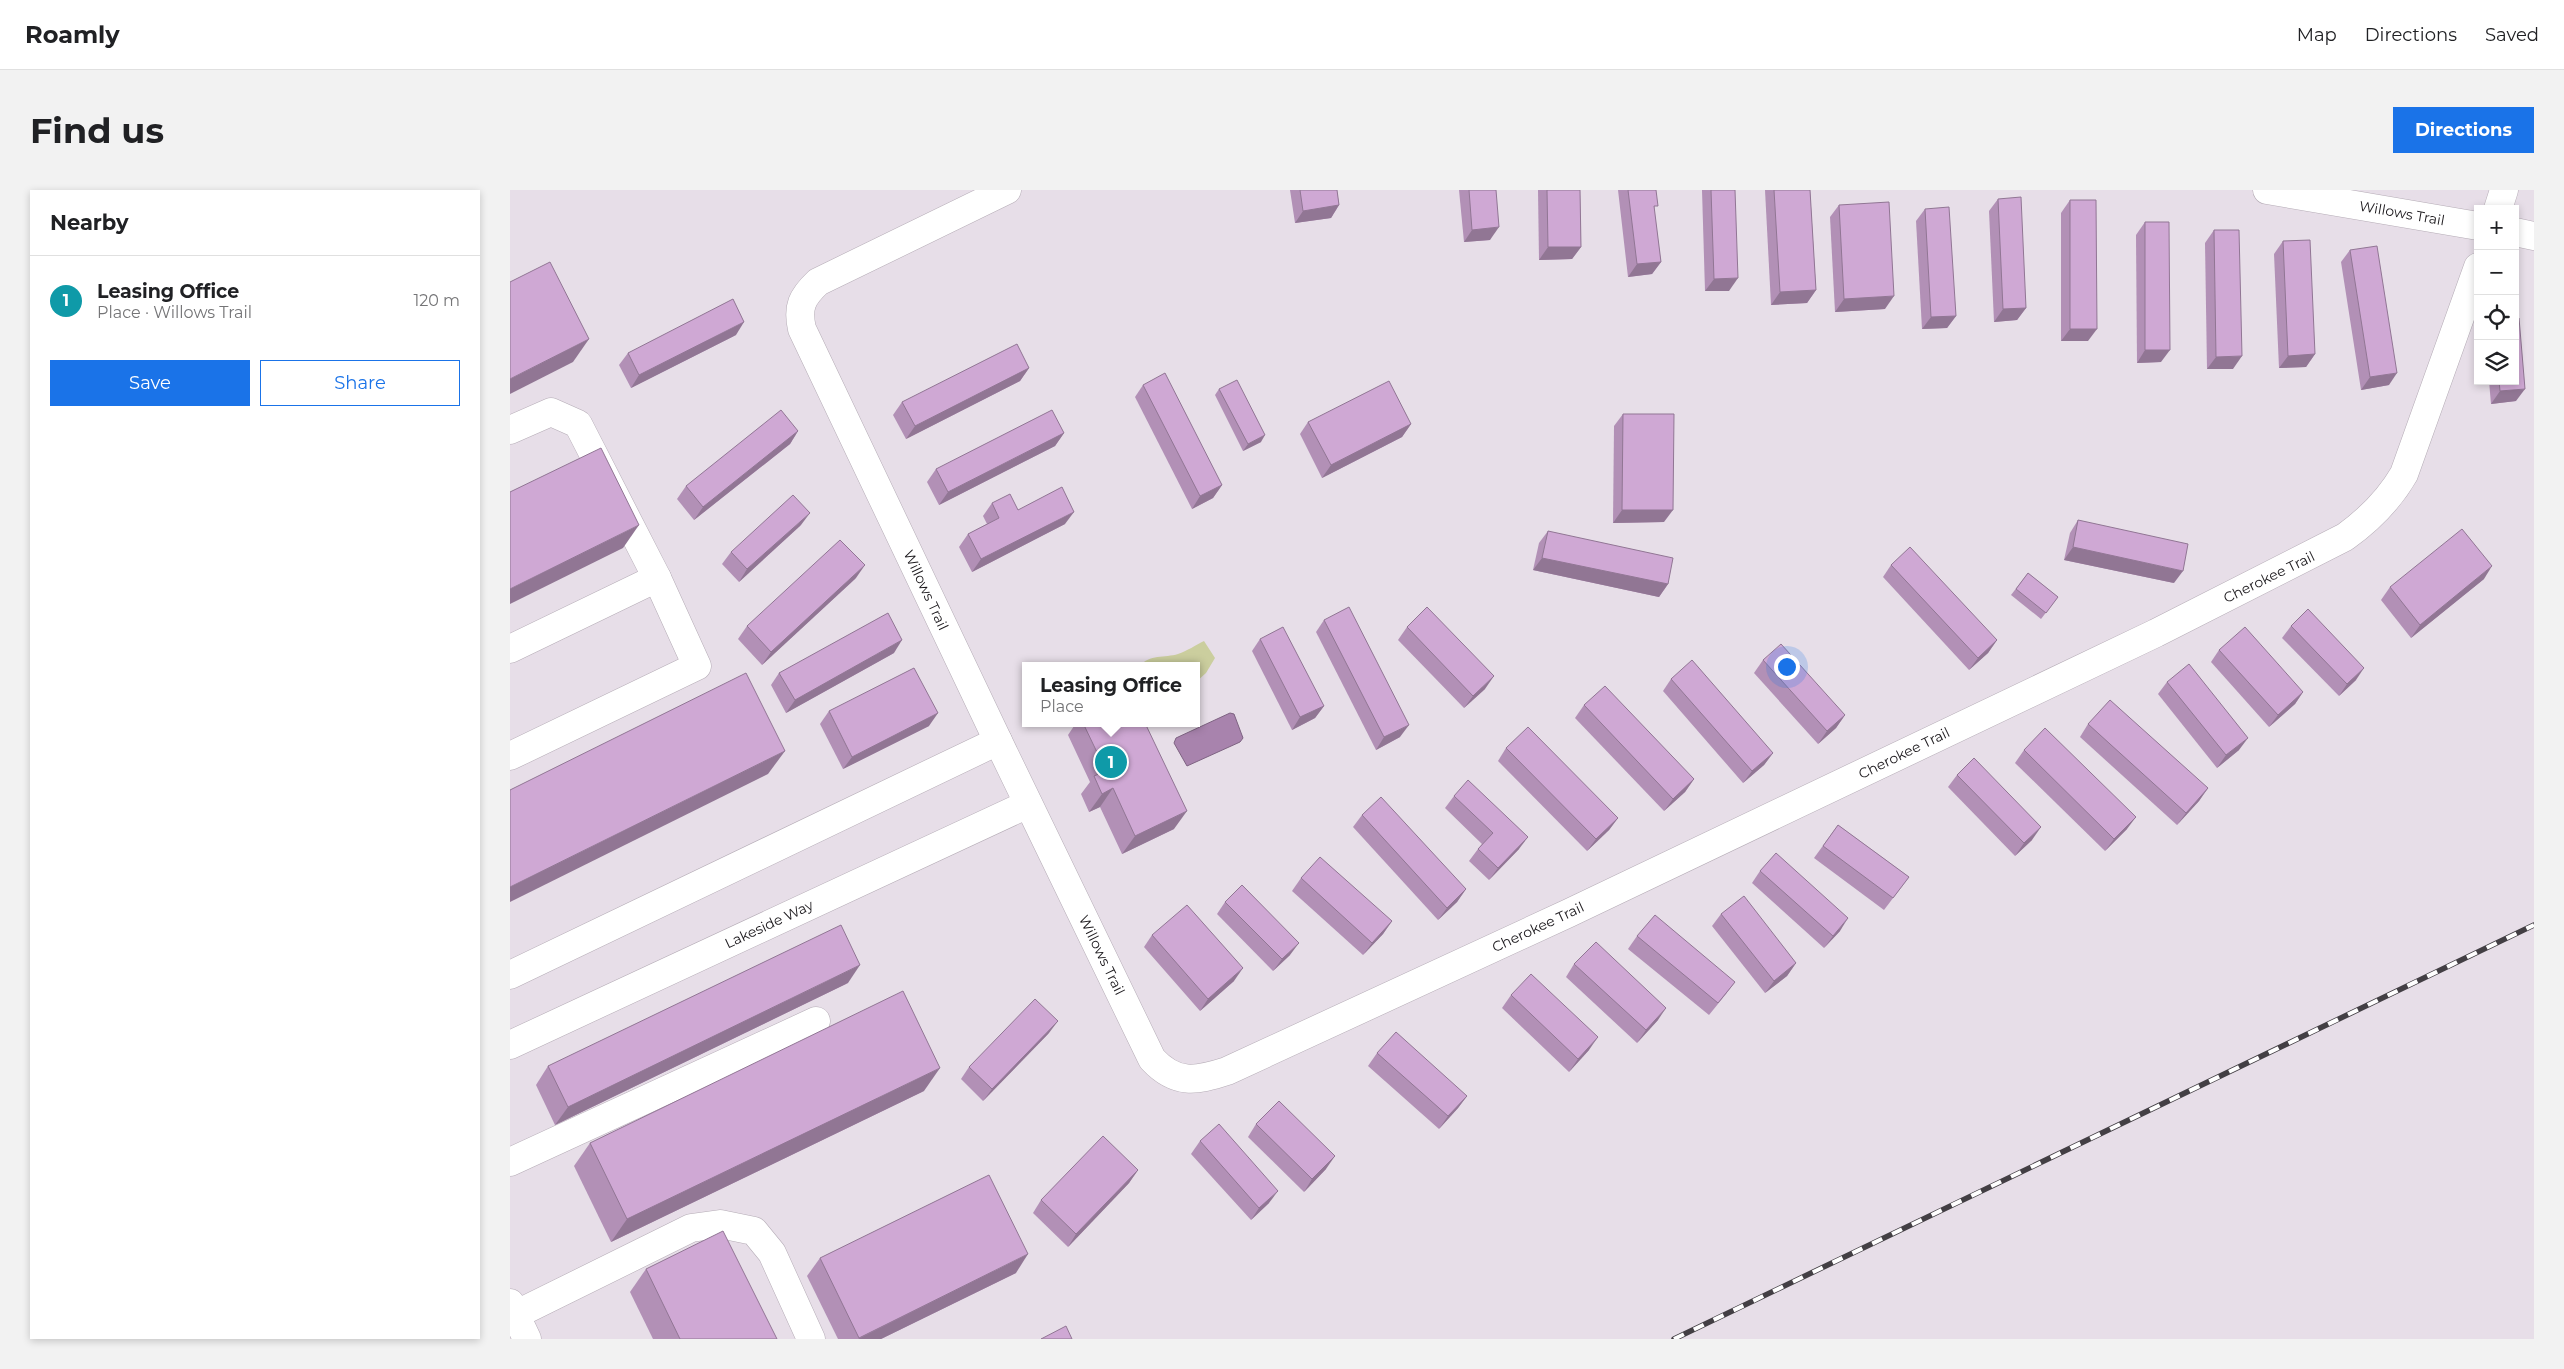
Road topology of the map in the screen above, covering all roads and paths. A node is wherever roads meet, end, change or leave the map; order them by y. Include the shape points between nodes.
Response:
1 (1007, 190) edge
2 (2267, 190) edge
3 (2504, 190) edge
4 (2499, 205) edge
5 (2474, 225) edge
6 (2519, 233) edge
7 (2534, 236) edge
8 (2474, 279) edge
9 (510, 430) edge
10 (657, 578) junction
11 (510, 649) edge
12 (998, 741) junction
13 (510, 756) edge
14 (1028, 804) junction
15 (510, 975) edge
16 (816, 1021) dead end
17 (510, 1045) edge
18 (1178, 1078) joint
19 (510, 1162) edge
20 (513, 1309) edge
21 (527, 1339) edge
22 (811, 1339) edge

1 - 12 street, Willows Trail via 818,282 800,302 799,316 806,338
2 - 5 street, Willows Trail
3 - 4 street
6 - 7 street
8 - 18 street, Cherokee Trail via 2404,474 2392,496 2345,537 2156,633 1569,913 1227,1071 1196,1080
9 - 10 street via 551,412 578,424
10 - 11 street
10 - 13 street via 697,666
12 - 14 street, Willows Trail
12 - 15 street
14 - 17 street, Lakeside Way
14 - 18 street, Willows Trail via 1152,1059
16 - 19 street
20 - 21 street
20 - 22 street via 691,1228 720,1224 754,1231 772,1253

